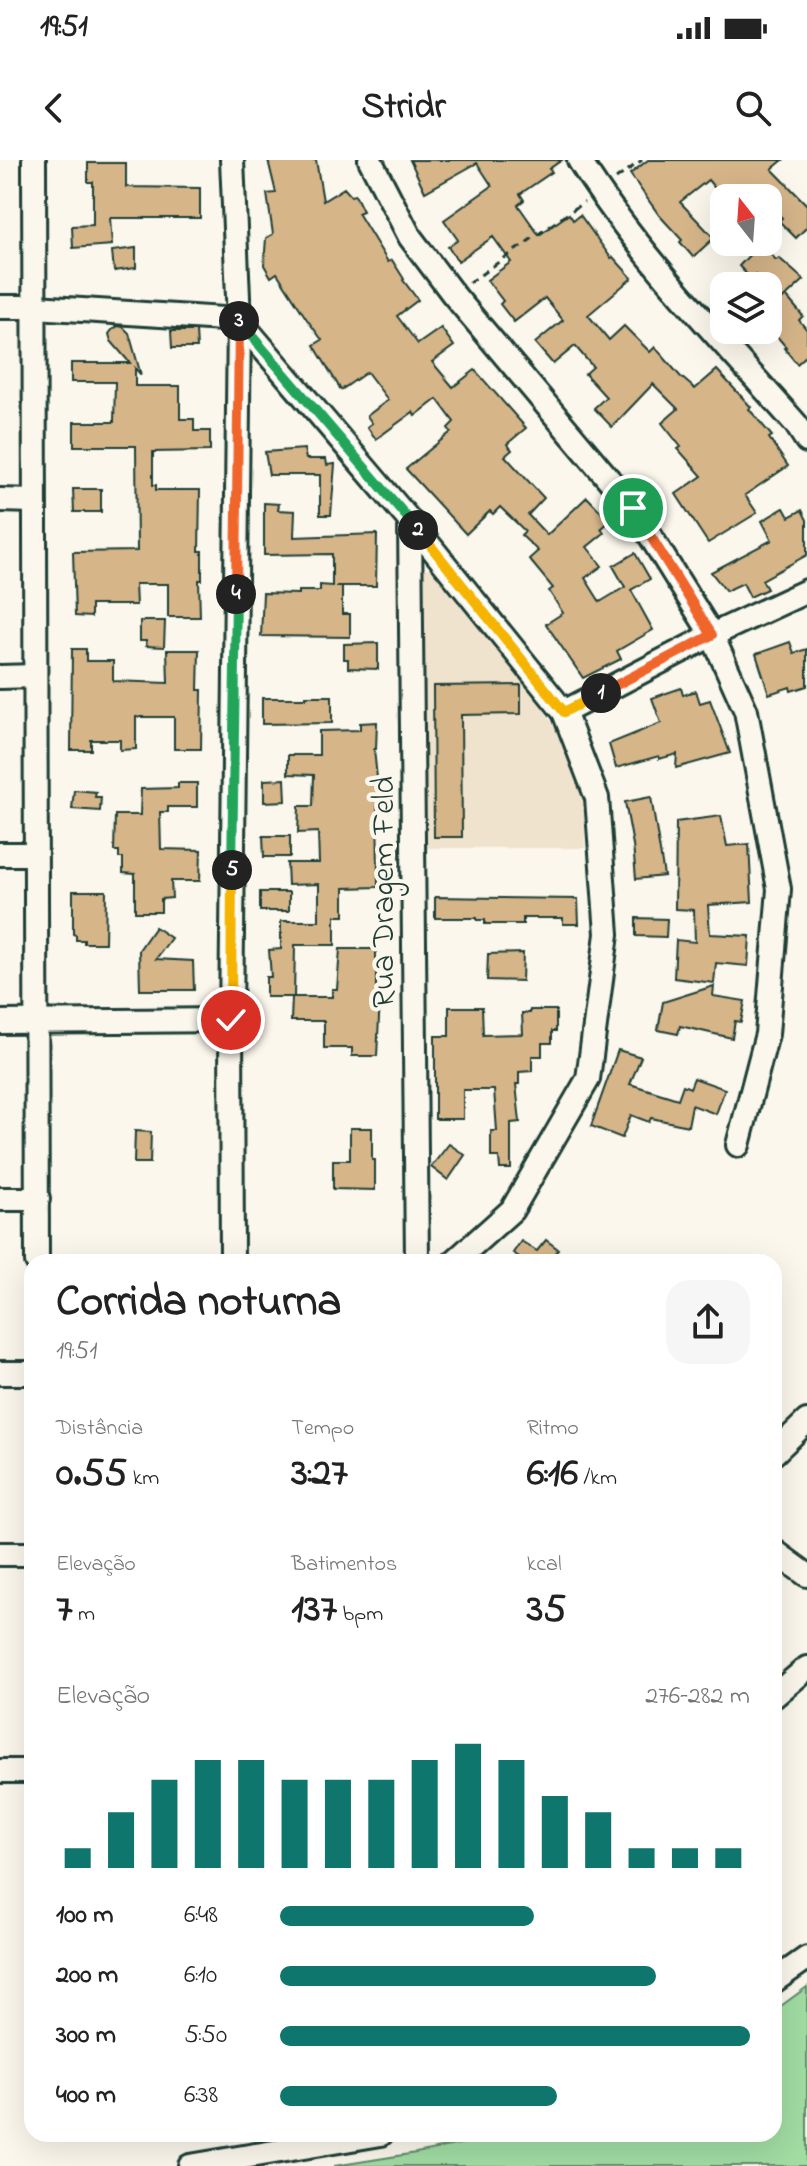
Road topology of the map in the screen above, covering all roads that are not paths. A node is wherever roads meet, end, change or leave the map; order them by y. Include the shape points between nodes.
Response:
1 (34, 160) edge
2 (232, 160) edge
3 (370, 160) edge
4 (579, 160) edge
5 (0, 307) edge
6 (35, 307) junction
7 (239, 320) junction
8 (807, 441) edge
9 (0, 500) edge
10 (34, 501) junction
11 (410, 521) junction
12 (807, 591) edge
13 (712, 635) junction
14 (35, 676) junction
15 (0, 677) edge
16 (564, 712) junction
17 (0, 854) edge
18 (35, 854) junction
19 (231, 1020) junction
20 (0, 1022) edge
21 (37, 1022) junction
22 (738, 1145) dead end
23 (0, 1199) edge
24 (38, 1199) junction
25 (37, 1254) edge
26 (232, 1254) edge
27 (417, 1254) edge
28 (463, 1254) edge
29 (0, 1373) edge
30 (24, 1373) edge
31 (807, 1421) edge
32 (782, 1445) edge
33 (0, 1554) edge
34 (24, 1554) edge
35 (782, 1557) edge
36 (807, 1575) edge
37 (807, 1668) edge
38 (782, 1689) edge
39 (0, 1771) edge
40 (24, 1771) edge
41 (807, 1958) edge
42 (782, 1975) edge
43 (333, 2142) edge
44 (190, 2166) edge

1 - 6 street
2 - 7 street
3 - 13 street via 410,237 633,508
4 - 8 street via 635,240
5 - 6 street
6 - 7 street
6 - 10 street
7 - 11 street
7 - 19 street
9 - 10 street
10 - 14 street
11 - 16 street
11 - 27 street, Rua Dragem Feld
12 - 13 street
13 - 16 street
13 - 22 street via 746,711 779,889 767,1034
14 - 15 street
14 - 18 street
16 - 28 street via 597,798 607,934 588,1079 512,1210
17 - 18 street
18 - 21 street
19 - 21 street
19 - 26 street
20 - 21 street
21 - 24 street
23 - 24 street
24 - 25 street
29 - 30 street
31 - 32 street
33 - 34 street
35 - 36 street
37 - 38 street
39 - 40 street
41 - 42 street
43 - 44 street

